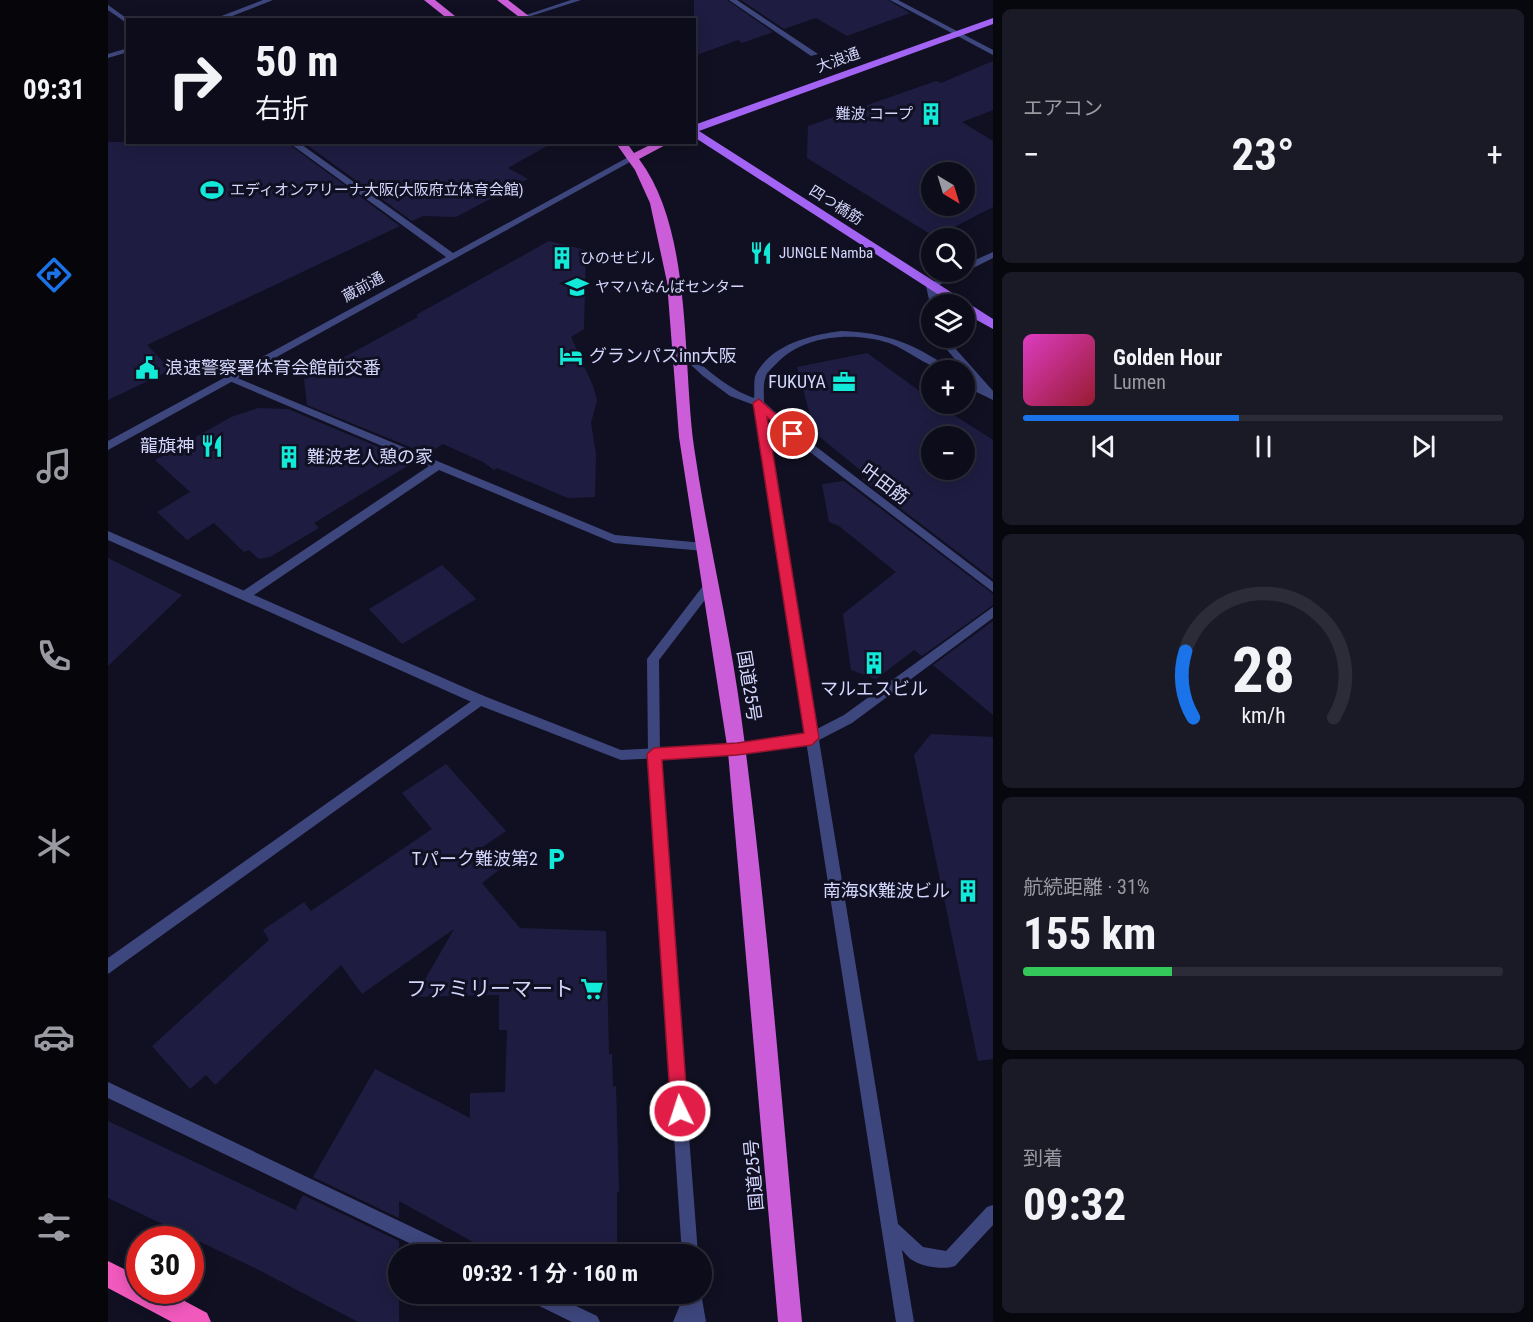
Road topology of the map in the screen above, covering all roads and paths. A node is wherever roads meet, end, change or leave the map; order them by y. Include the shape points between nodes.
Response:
1 (270, 0) edge
2 (429, 0) edge
3 (502, 0) edge
4 (578, 0) edge
5 (732, 0) edge
6 (893, 0) edge
7 (108, 7) edge
8 (220, 18) edge
9 (453, 18) edge
10 (528, 18) edge
11 (126, 20) edge
12 (993, 21) edge
13 (957, 34) junction
14 (126, 51) edge
15 (993, 53) edge
16 (814, 54) dead end
17 (108, 56) edge
18 (696, 130) edge
19 (696, 132) edge
20 (295, 144) edge
21 (622, 144) edge
22 (662, 144) edge
23 (635, 157) junction
24 (993, 255) edge
25 (451, 256) junction
26 (975, 264) edge
27 (939, 282) edge
28 (931, 286) junction
29 (933, 294) edge
30 (944, 294) edge
31 (975, 314) edge
32 (993, 325) edge
33 (950, 348) edge
34 (681, 350) junction
35 (929, 360) edge
36 (230, 378) junction
37 (975, 387) edge
38 (993, 398) edge
39 (759, 403) junction
40 (108, 446) edge
41 (438, 465) junction
42 (108, 535) edge
43 (704, 547) junction
44 (710, 585) junction
45 (993, 588) edge
46 (244, 596) junction
47 (993, 612) edge
48 (480, 700) junction
49 (812, 738) junction
50 (737, 749) junction
51 (654, 754) junction
52 (108, 966) edge
53 (108, 1090) edge
54 (993, 1212) edge
55 (892, 1230) junction
56 (429, 1244) edge
57 (689, 1244) edge
58 (108, 1274) edge
59 (554, 1304) edge
60 (689, 1304) edge
61 (694, 1304) edge
62 (198, 1322) edge
63 (591, 1322) edge
64 (682, 1322) edge
65 (697, 1322) edge
66 (790, 1322) edge
67 (904, 1322) edge

1 - 8 street
2 - 9 highway
3 - 10 highway
4 - 10 street
5 - 16 street
6 - 13 street
7 - 11 street
12 - 13 main road, 大浪通
13 - 15 street
13 - 18 main road, 大浪通
14 - 17 street
19 - 28 main road, 四つ橋筋
20 - 25 street
21 - 23 highway, 国道25号
22 - 23 highway
23 - 25 street, 蔵前通
23 - 34 highway, 国道25号 via 654,199 665,239
24 - 26 street
25 - 36 street, 蔵前通
27 - 28 street
28 - 29 street
28 - 30 main road, 四つ橋筋
31 - 32 main road, 四つ橋筋
33 - 38 street
34 - 39 street via 734,394
34 - 43 highway, 国道25号 via 686,435
35 - 39 street via 906,346 877,337 822,336 778,356 760,376
36 - 40 street, 蔵前通
36 - 41 street
37 - 38 street
39 - 45 street, 叶田筋 via 793,434
39 - 49 street
41 - 43 street via 614,539
41 - 46 street
42 - 46 street
43 - 44 highway, 国道25号
44 - 50 highway, 国道25号
44 - 51 street via 653,659
46 - 48 street
47 - 49 street via 849,719
48 - 51 street via 621,755
48 - 52 street
49 - 50 street
49 - 55 street
50 - 51 street
50 - 66 highway, 国道25号
51 - 57 street
53 - 56 street
54 - 55 street via 949,1260 919,1255
55 - 67 street
58 - 62 highway
59 - 63 street
60 - 64 street
61 - 65 street

